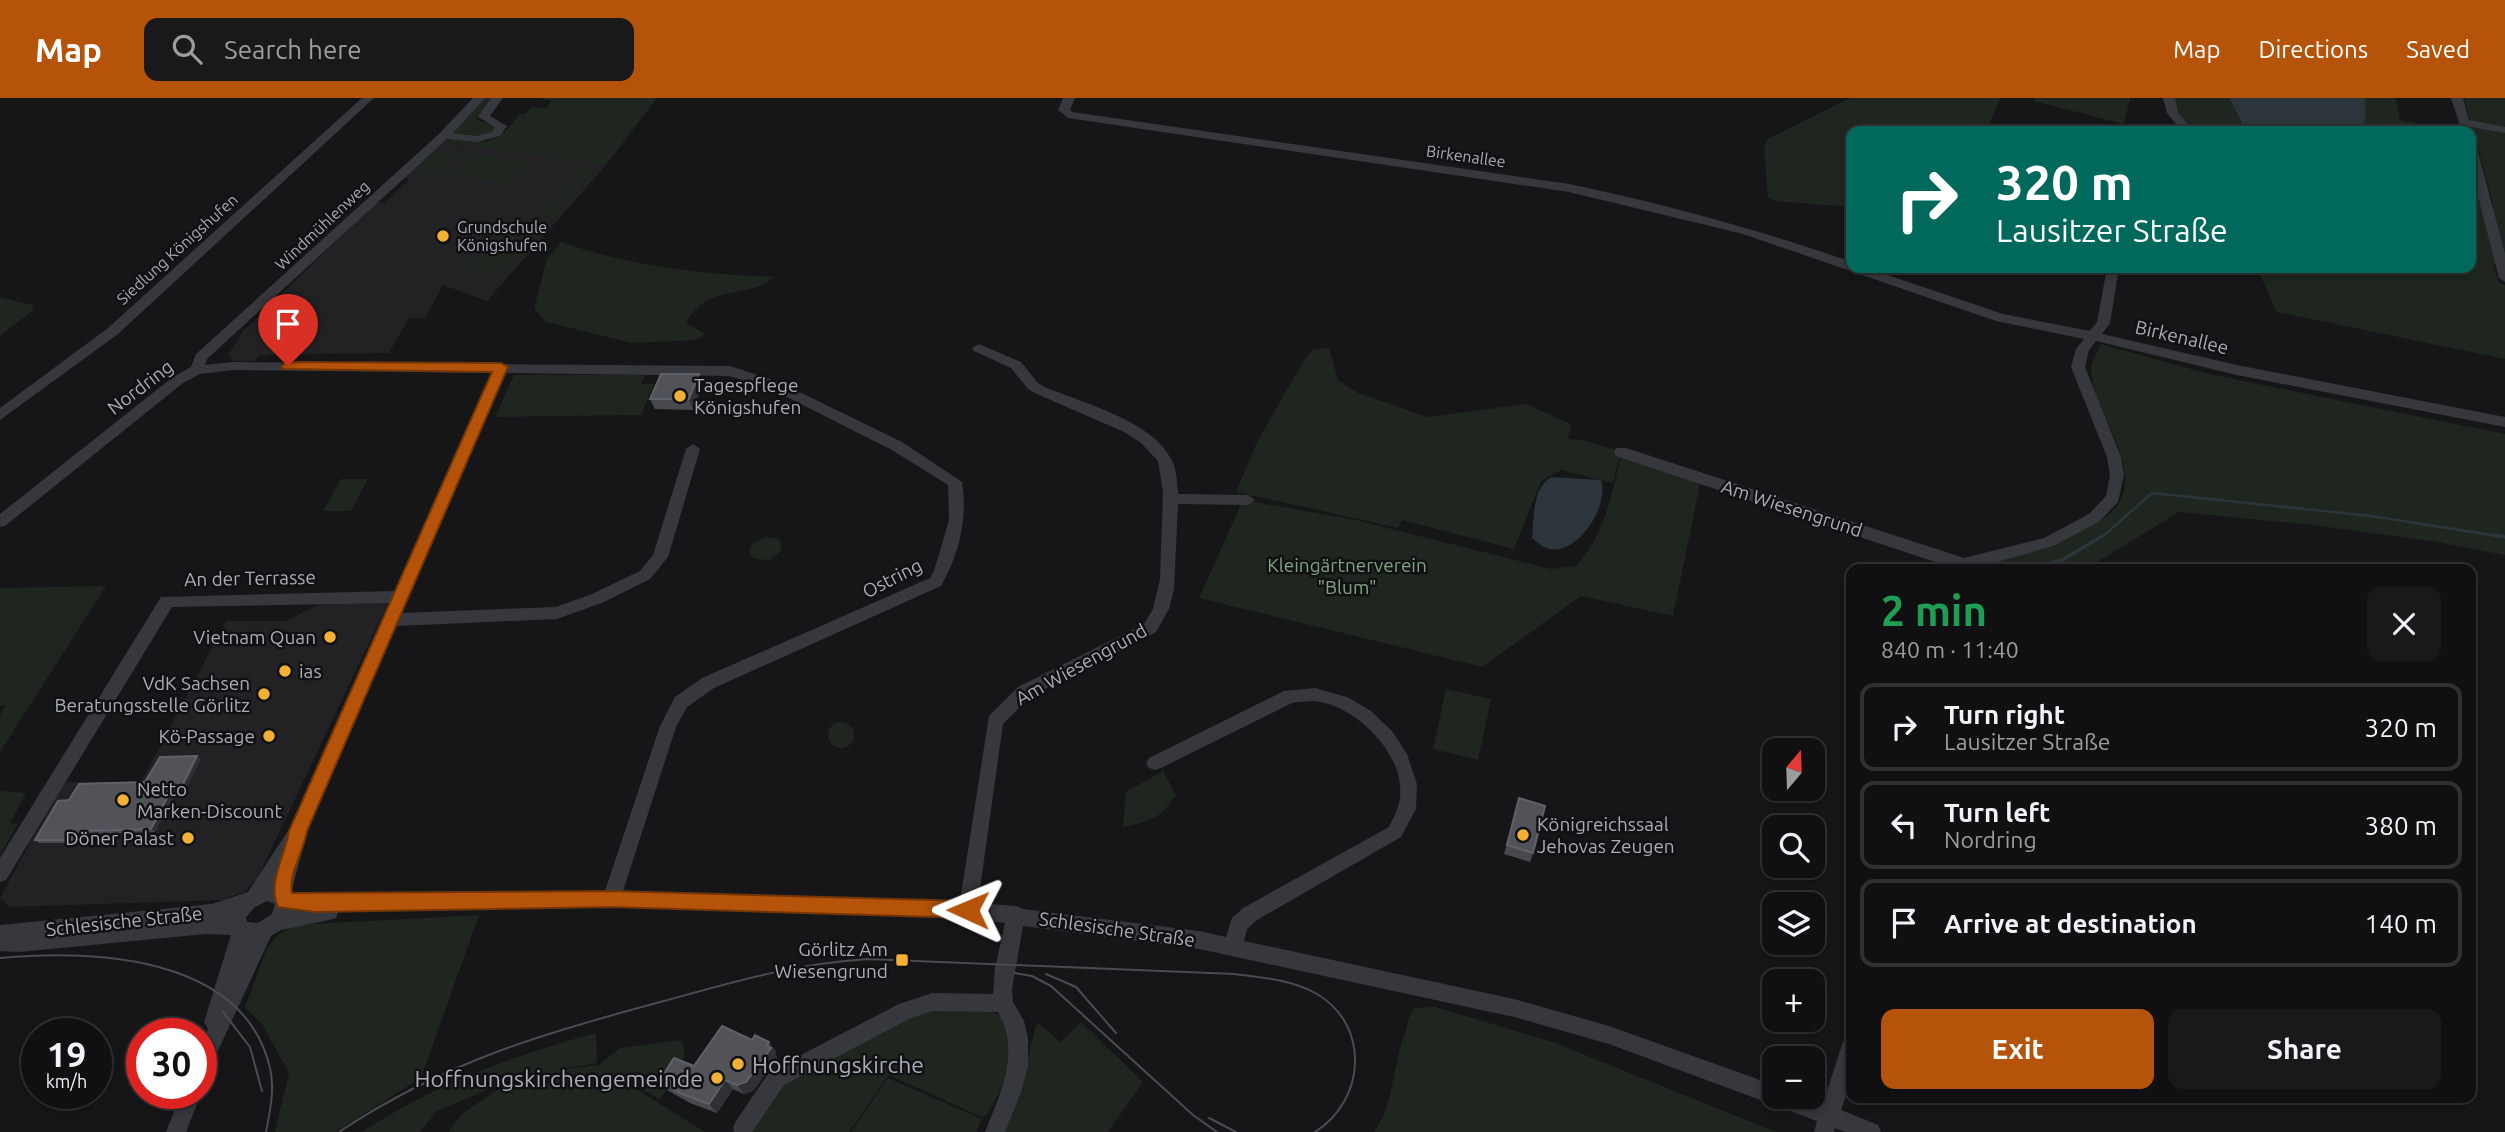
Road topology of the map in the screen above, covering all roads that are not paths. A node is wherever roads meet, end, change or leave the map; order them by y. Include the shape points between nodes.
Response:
1 (368, 98) edge
2 (479, 98) edge
3 (497, 98) edge
4 (1067, 98) edge
5 (2169, 98) edge
6 (2457, 98) edge
7 (2184, 126) edge
8 (2465, 126) edge
9 (2476, 128) edge
10 (2505, 130) edge
11 (444, 135) junction
12 (2476, 167) edge
13 (1846, 265) edge
14 (1870, 273) edge
15 (2112, 273) edge
16 (2505, 278) edge
17 (2093, 336) junction
18 (979, 348) dead end
19 (501, 367) junction
20 (197, 370) junction
21 (0, 415) edge
22 (2505, 422) edge
23 (693, 449) dead end
24 (1621, 452) dead end
25 (1169, 499) junction
26 (1248, 500) dead end
27 (0, 522) edge
28 (1958, 564) edge
29 (1971, 564) edge
30 (402, 597) junction
31 (392, 620) junction
32 (1155, 763) dead end
33 (298, 831) junction
34 (0, 874) edge
35 (283, 898) junction
36 (251, 899) junction
37 (611, 899) junction
38 (414, 903) junction
39 (968, 910) junction
40 (1016, 915) junction
41 (270, 926) junction
42 (240, 929) junction
43 (0, 934) edge
44 (0, 942) edge
45 (1233, 947) junction
46 (1003, 1003) junction
47 (215, 1018) edge
48 (217, 1034) edge
49 (1846, 1064) edge
50 (1762, 1091) edge
51 (185, 1109) edge
52 (1801, 1109) edge
53 (1827, 1124) edge
54 (743, 1128) dead end
55 (176, 1132) edge
56 (995, 1132) edge
57 (1871, 1132) edge

1 - 21 street, Siedlung Königshufen via 113,331
2 - 11 street, Windmühlenweg
3 - 11 street via 484,117 502,126 496,134 477,139
4 - 13 street, Birkenallee via 1064,110 1068,115 1569,188 1757,236
5 - 7 street
6 - 8 street
9 - 10 street
11 - 20 street, Windmühlenweg via 201,357
12 - 16 street
14 - 17 street, Birkenallee via 1980,313
15 - 17 street via 2103,323
17 - 22 street, Birkenallee via 2237,370
17 - 29 street via 2083,349 2078,368 2114,457 2113,498 2094,519 2048,542
18 - 25 street, Am Wiesengrund via 1016,365 1032,386 1150,441 1165,459
19 - 20 street, Nordring via 233,366
19 - 30 street
19 - 37 street, Ostring via 710,369 743,374 897,446 955,482 958,494 950,556 936,582 708,683 681,702 668,726
20 - 27 street, Nordring via 161,392
23 - 31 street via 660,557 645,575 557,613
24 - 28 street, Am Wiesengrund
25 - 26 street
25 - 39 street, Am Wiesengrund via 1167,595 1150,628 1024,692 995,721
30 - 31 street
30 - 34 street, An der Terrasse via 167,601
31 - 33 street
32 - 45 street via 1290,696 1311,693 1364,713 1395,751 1409,777 1410,807 1395,832 1250,914 1239,924
33 - 35 street
33 - 36 street
35 - 36 street, Schlesische Straße via 267,892
35 - 38 street, Schlesische Straße via 306,904
35 - 41 street via 285,909
36 - 42 street via 237,918
36 - 43 street, Schlesische Straße via 212,912
37 - 38 street, Schlesische Straße
37 - 39 street, Schlesische Straße
38 - 41 street, Schlesische Straße via 312,914
39 - 40 street, Schlesische Straße
40 - 45 street, Schlesische Straße
40 - 46 street
41 - 42 street, Schlesische Straße
41 - 48 street
42 - 44 street, Schlesische Straße via 206,925
42 - 47 street
45 - 50 street, Schlesische Straße via 1559,1020
46 - 54 street via 932,1002 906,1011 777,1078
46 - 56 street via 1015,1022 1021,1051 1017,1076
49 - 53 street
51 - 55 street
52 - 53 street
53 - 57 street

